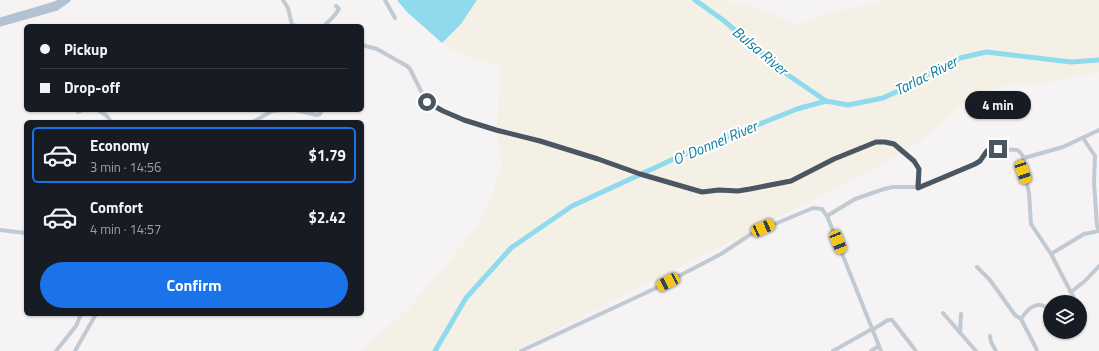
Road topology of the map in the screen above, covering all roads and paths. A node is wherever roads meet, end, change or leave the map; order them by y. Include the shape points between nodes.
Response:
1 (62, 0) edge
2 (68, 0) edge
3 (283, 0) edge
4 (385, 0) edge
5 (336, 6) dead end
6 (395, 18) dead end
7 (0, 20) edge
8 (0, 24) edge
9 (292, 24) edge
10 (326, 24) edge
11 (364, 46) edge
12 (101, 112) edge
13 (270, 112) edge
14 (304, 112) edge
15 (321, 112) edge
16 (110, 120) edge
17 (256, 120) edge
18 (1099, 130) edge
19 (1083, 138) junction
20 (1024, 158) junction
21 (918, 188) junction
22 (827, 216) junction
23 (0, 230) edge
24 (1099, 230) edge
25 (24, 233) edge
26 (1051, 254) junction
27 (1099, 266) edge
28 (977, 267) dead end
29 (1071, 292) junction
30 (1072, 295) edge
31 (1043, 306) edge
32 (943, 313) dead end
33 (961, 314) dead end
34 (80, 316) edge
35 (95, 316) edge
36 (1021, 319) junction
37 (872, 329) junction
38 (960, 333) junction
39 (990, 336) dead end
40 (879, 346) junction
41 (56, 351) edge
42 (76, 351) edge
43 (521, 351) edge
44 (833, 351) edge
45 (871, 351) edge
46 (881, 351) edge
47 (916, 351) edge
48 (976, 351) edge
49 (996, 351) edge
50 (1037, 351) edge

1 - 7 main road
2 - 8 main road via 57,8
3 - 9 street
4 - 6 street
5 - 10 street via 339,9
11 - 21 street via 377,49 407,66 426,101 443,111 477,124 702,192 738,191 791,181 834,159 876,142 894,144 917,165
12 - 16 street
13 - 17 street
14 - 15 street via 317,115
18 - 19 street
19 - 20 street via 1063,147
19 - 24 street via 1095,156 1094,182
20 - 21 street via 1017,150 990,150 975,164
20 - 26 street via 1022,167 1028,184 1031,224
21 - 22 street via 884,189 854,199
22 - 37 street
22 - 43 street via 822,209 813,208 751,234 721,254 654,289
23 - 25 street
24 - 26 street via 1084,234
26 - 29 street
27 - 29 street
28 - 36 street
29 - 30 street
31 - 36 street via 1032,306
32 - 38 street
33 - 38 street
34 - 41 street via 76,326
35 - 42 street
36 - 50 street
37 - 40 street
37 - 44 street
37 - 47 street via 892,320
38 - 48 street
39 - 49 street
40 - 45 street
40 - 46 street

